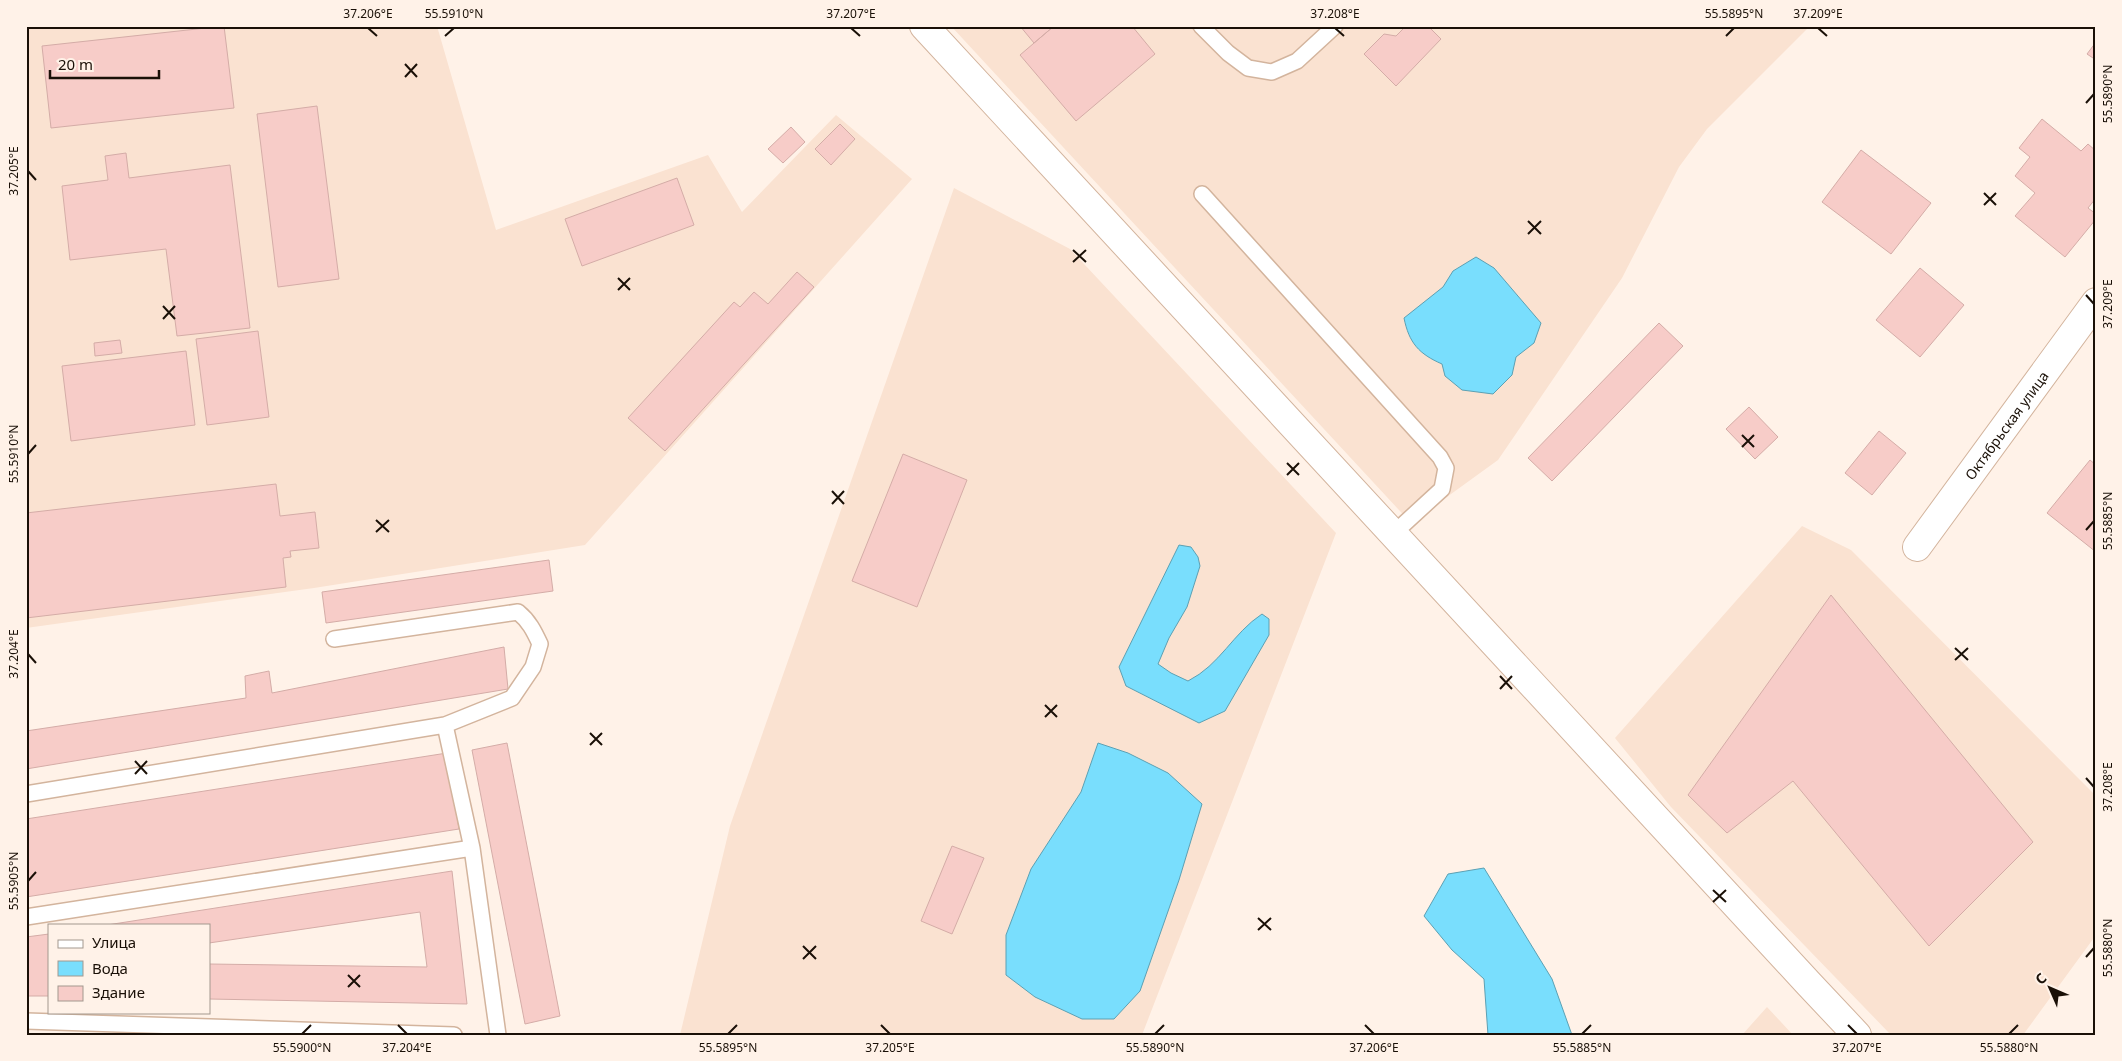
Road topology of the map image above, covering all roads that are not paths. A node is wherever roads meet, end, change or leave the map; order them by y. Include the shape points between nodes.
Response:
1 (924, 26) edge
2 (1201, 26) edge
3 (1335, 26) edge
4 (1202, 194) dead end
5 (2096, 302) edge
6 (1393, 534) junction
7 (1917, 547) dead end
8 (334, 639) dead end
9 (446, 725) junction
10 (26, 794) edge
11 (472, 848) junction
12 (26, 917) edge
13 (26, 1021) edge
14 (454, 1035) edge
15 (498, 1035) edge
16 (1857, 1035) edge

1 - 6 street
2 - 3 lane via 1248,68 1272,72 1297,61
4 - 6 lane via 1440,457 1446,468 1442,489
5 - 7 street, Октябрьская улица
6 - 16 street
8 - 9 lane via 518,612 526,618 540,644 533,667 512,698
9 - 10 lane
9 - 11 lane
11 - 12 lane
11 - 15 lane
13 - 14 lane

